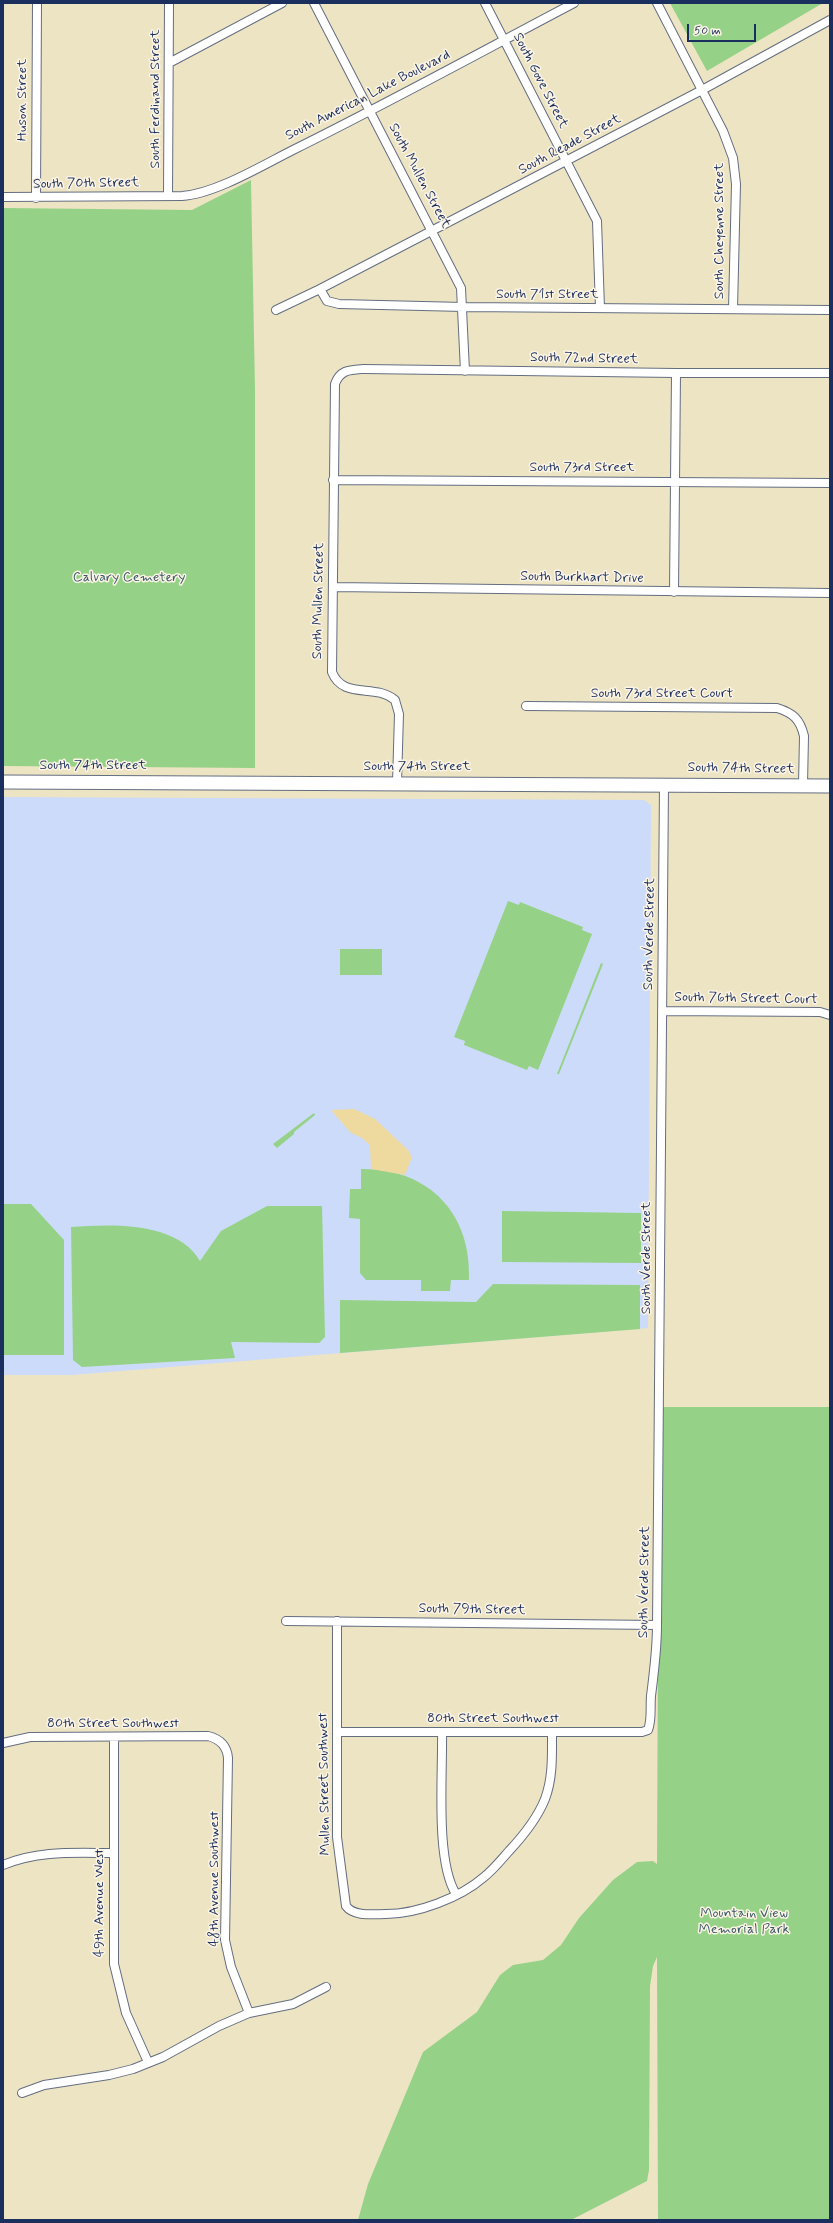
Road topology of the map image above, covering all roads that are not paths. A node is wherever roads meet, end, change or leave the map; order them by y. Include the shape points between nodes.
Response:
1 (37, 3) edge
2 (169, 3) edge
3 (282, 3) edge
4 (314, 3) edge
5 (485, 3) edge
6 (574, 3) edge
7 (656, 3) edge
8 (830, 20) edge
9 (504, 40) junction
10 (169, 63) junction
11 (702, 90) junction
12 (370, 112) junction
13 (566, 161) junction
14 (168, 196) junction
15 (3, 198) edge
16 (36, 198) junction
17 (433, 231) junction
18 (320, 289) junction
19 (464, 307) junction
20 (600, 308) junction
21 (733, 309) junction
22 (276, 310) dead end
23 (830, 310) edge
24 (465, 371) junction
25 (830, 373) edge
26 (340, 374) joint
27 (676, 374) junction
28 (333, 480) junction
29 (674, 482) junction
30 (830, 483) edge
31 (333, 587) junction
32 (674, 592) junction
33 (830, 593) edge
34 (526, 706) dead end
35 (3, 782) edge
36 (398, 783) junction
37 (664, 784) junction
38 (803, 785) junction
39 (830, 786) edge
40 (662, 1011) junction
41 (830, 1016) edge
42 (286, 1621) dead end
43 (336, 1621) junction
44 (658, 1625) junction
45 (648, 1730) joint
46 (337, 1732) junction
47 (442, 1732) junction
48 (552, 1733) junction
49 (114, 1737) junction
50 (3, 1743) edge
51 (222, 1743) joint
52 (113, 1853) junction
53 (3, 1865) edge
54 (456, 1894) junction
55 (326, 1987) dead end
56 (249, 2013) junction
57 (148, 2062) junction
58 (22, 2093) dead end

1 - 16 street, Huson Street
2 - 10 street, South Ferdinand Street
3 - 10 street
4 - 12 street, South Mullen Street
5 - 9 street, South Gove Street
6 - 9 street, South American Lake Boulevard
7 - 11 street, South Cheyenne Street
8 - 11 street, South Reade Street
9 - 12 street, South American Lake Boulevard
9 - 13 street, South Gove Street
10 - 14 street, South Ferdinand Street
11 - 13 street, South Reade Street
11 - 21 street, South Cheyenne Street via 734,158 736,184
12 - 14 street, South American Lake Boulevard via 249,172 200,193 192,196
12 - 17 street, South Mullen Street
13 - 17 street, South Reade Street
13 - 20 street, South Gove Street via 597,221
14 - 16 street, South 70th Street
15 - 16 street, South 70th Street
17 - 18 street, South Reade Street
17 - 19 street, South Mullen Street via 461,288
18 - 19 street, South 71st Street via 328,301 339,304
18 - 22 street
19 - 20 street, South 71st Street
19 - 24 street, South Mullen Street
20 - 21 street, South 71st Street
21 - 23 street, South 71st Street
24 - 26 street, South 72nd Street via 363,369 344,371
24 - 27 street, South 72nd Street
25 - 27 street, South 72nd Street
26 - 28 street, South Mullen Street via 335,384
27 - 29 street
28 - 29 street, South 73rd Street
28 - 31 street, South Mullen Street
29 - 30 street, South 73rd Street
29 - 32 street
31 - 32 street, South Burkhart Drive
31 - 36 street, South Mullen Street via 332,672 342,686 383,692 395,700 398,714
32 - 33 street, South Burkhart Drive
34 - 38 street, South 73rd Street Court via 768,708 788,712 796,716 804,736
35 - 36 main road, South 74th Street
36 - 37 main road, South 74th Street
37 - 38 main road, South 74th Street
37 - 40 street, South Verde Street
38 - 39 main road, South 74th Street
40 - 41 street, South 76th Street Court via 820,1012
40 - 44 street, South Verde Street
42 - 43 street, South 79th Street
43 - 44 street, South 79th Street
43 - 46 street, Mullen Street Southwest
44 - 45 street, South Verde Street via 650,1708 651,1723
45 - 48 street, 80th Street Southwest
46 - 47 street, 80th Street Southwest
46 - 54 street, Mullen Street Southwest via 338,1856 348,1908 358,1913 405,1913 429,1907
47 - 48 street, 80th Street Southwest
47 - 54 street via 443,1848 448,1874
48 - 54 street via 550,1779 546,1797 532,1825 484,1877
49 - 50 street, 80th Street Southwest via 30,1737
49 - 51 street, 80th Street Southwest via 208,1736
49 - 52 street, 49th Avenue West
51 - 56 street, 48th Avenue Southwest via 228,1758 226,1940 232,1967
52 - 53 street via 50,1853
52 - 57 street, 49th Avenue West via 114,1964 126,2013
55 - 56 street via 293,2004
56 - 57 street via 219,2026 163,2057
57 - 58 street via 109,2075 44,2085

